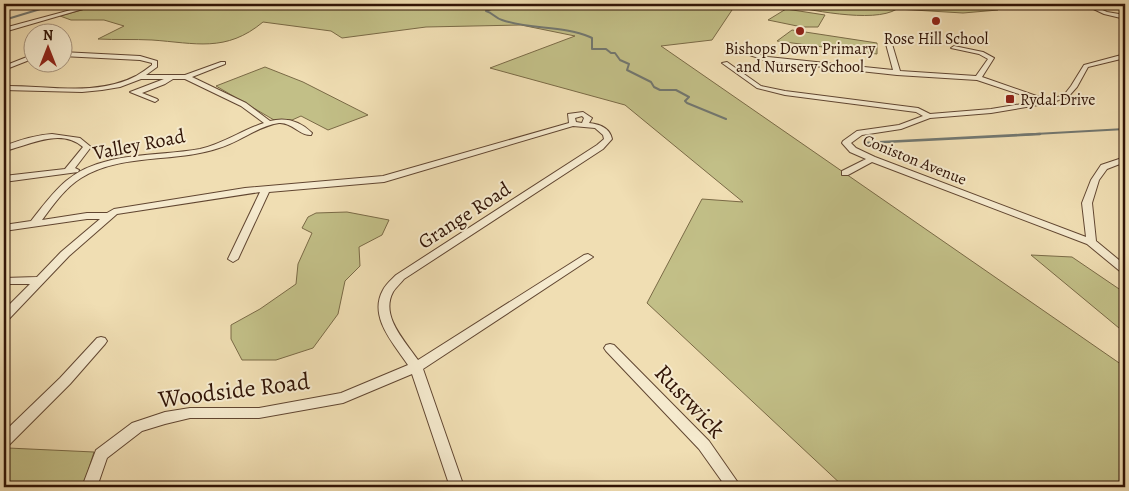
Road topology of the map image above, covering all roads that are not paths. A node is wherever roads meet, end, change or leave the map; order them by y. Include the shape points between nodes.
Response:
1 (98, 4) edge
2 (1086, 4) edge
3 (1125, 16) edge
4 (4, 30) edge
5 (889, 44) dead end
6 (954, 48) dead end
7 (743, 52) dead end
8 (72, 55) edge
9 (1125, 56) edge
10 (22, 62) edge
11 (223, 63) dead end
12 (725, 63) dead end
13 (4, 68) edge
14 (897, 73) junction
15 (139, 77) junction
16 (171, 77) junction
17 (186, 78) junction
18 (978, 78) junction
19 (4, 88) edge
20 (155, 100) dead end
21 (1048, 102) junction
22 (929, 116) junction
23 (268, 123) junction
24 (308, 133) dead end
25 (4, 149) edge
26 (872, 159) junction
27 (1125, 159) edge
28 (91, 170) junction
29 (68, 171) junction
30 (845, 173) dead end
31 (4, 179) edge
32 (266, 189) junction
33 (109, 216) junction
34 (34, 224) junction
35 (4, 228) edge
36 (1091, 242) junction
37 (588, 257) dead end
38 (233, 258) dead end
39 (1125, 270) edge
40 (39, 280) junction
41 (4, 281) edge
42 (4, 317) edge
43 (100, 341) dead end
44 (610, 348) dead end
45 (418, 373) junction
46 (4, 441) edge
47 (90, 487) edge
48 (457, 487) edge
49 (734, 487) edge

1 - 4 street
2 - 3 street via 1106,13
5 - 14 street
6 - 18 street via 991,58
7 - 14 street via 768,59
8 - 15 street via 140,58 155,62 155,66
9 - 21 street, Coniston Avenue via 1086,66 1066,96
10 - 13 street
11 - 17 street
12 - 22 street via 758,87 785,94 918,110
14 - 18 street
15 - 16 street
15 - 19 street via 116,86 82,91
16 - 17 street
16 - 20 street via 133,92
17 - 23 street via 247,108
18 - 21 street
21 - 22 street, Coniston Avenue
22 - 26 street, Coniston Avenue via 901,126 860,133 846,143
23 - 24 street via 290,122
23 - 28 street, Valley Road via 216,146
25 - 29 street via 42,136 82,141 87,147
26 - 30 street
26 - 36 street, Coniston Avenue
27 - 36 street via 1104,167 1095,180 1087,203
28 - 29 street
28 - 34 street, Valley Road via 69,182
29 - 31 street
32 - 33 street, Grange Road via 125,210
32 - 38 street
32 - 45 street, Grange Road via 384,179 573,124 597,126 607,134 608,139 600,147 400,277 388,291 384,306 386,322
33 - 34 street
33 - 40 street
34 - 35 street
36 - 39 street, Coniston Avenue
37 - 45 street, Woodside Road
40 - 41 street
40 - 42 street
43 - 46 street
44 - 49 street, Rustwick via 704,445
45 - 47 street, Woodside Road via 343,398 259,413 190,413 137,427 101,454
45 - 48 street

